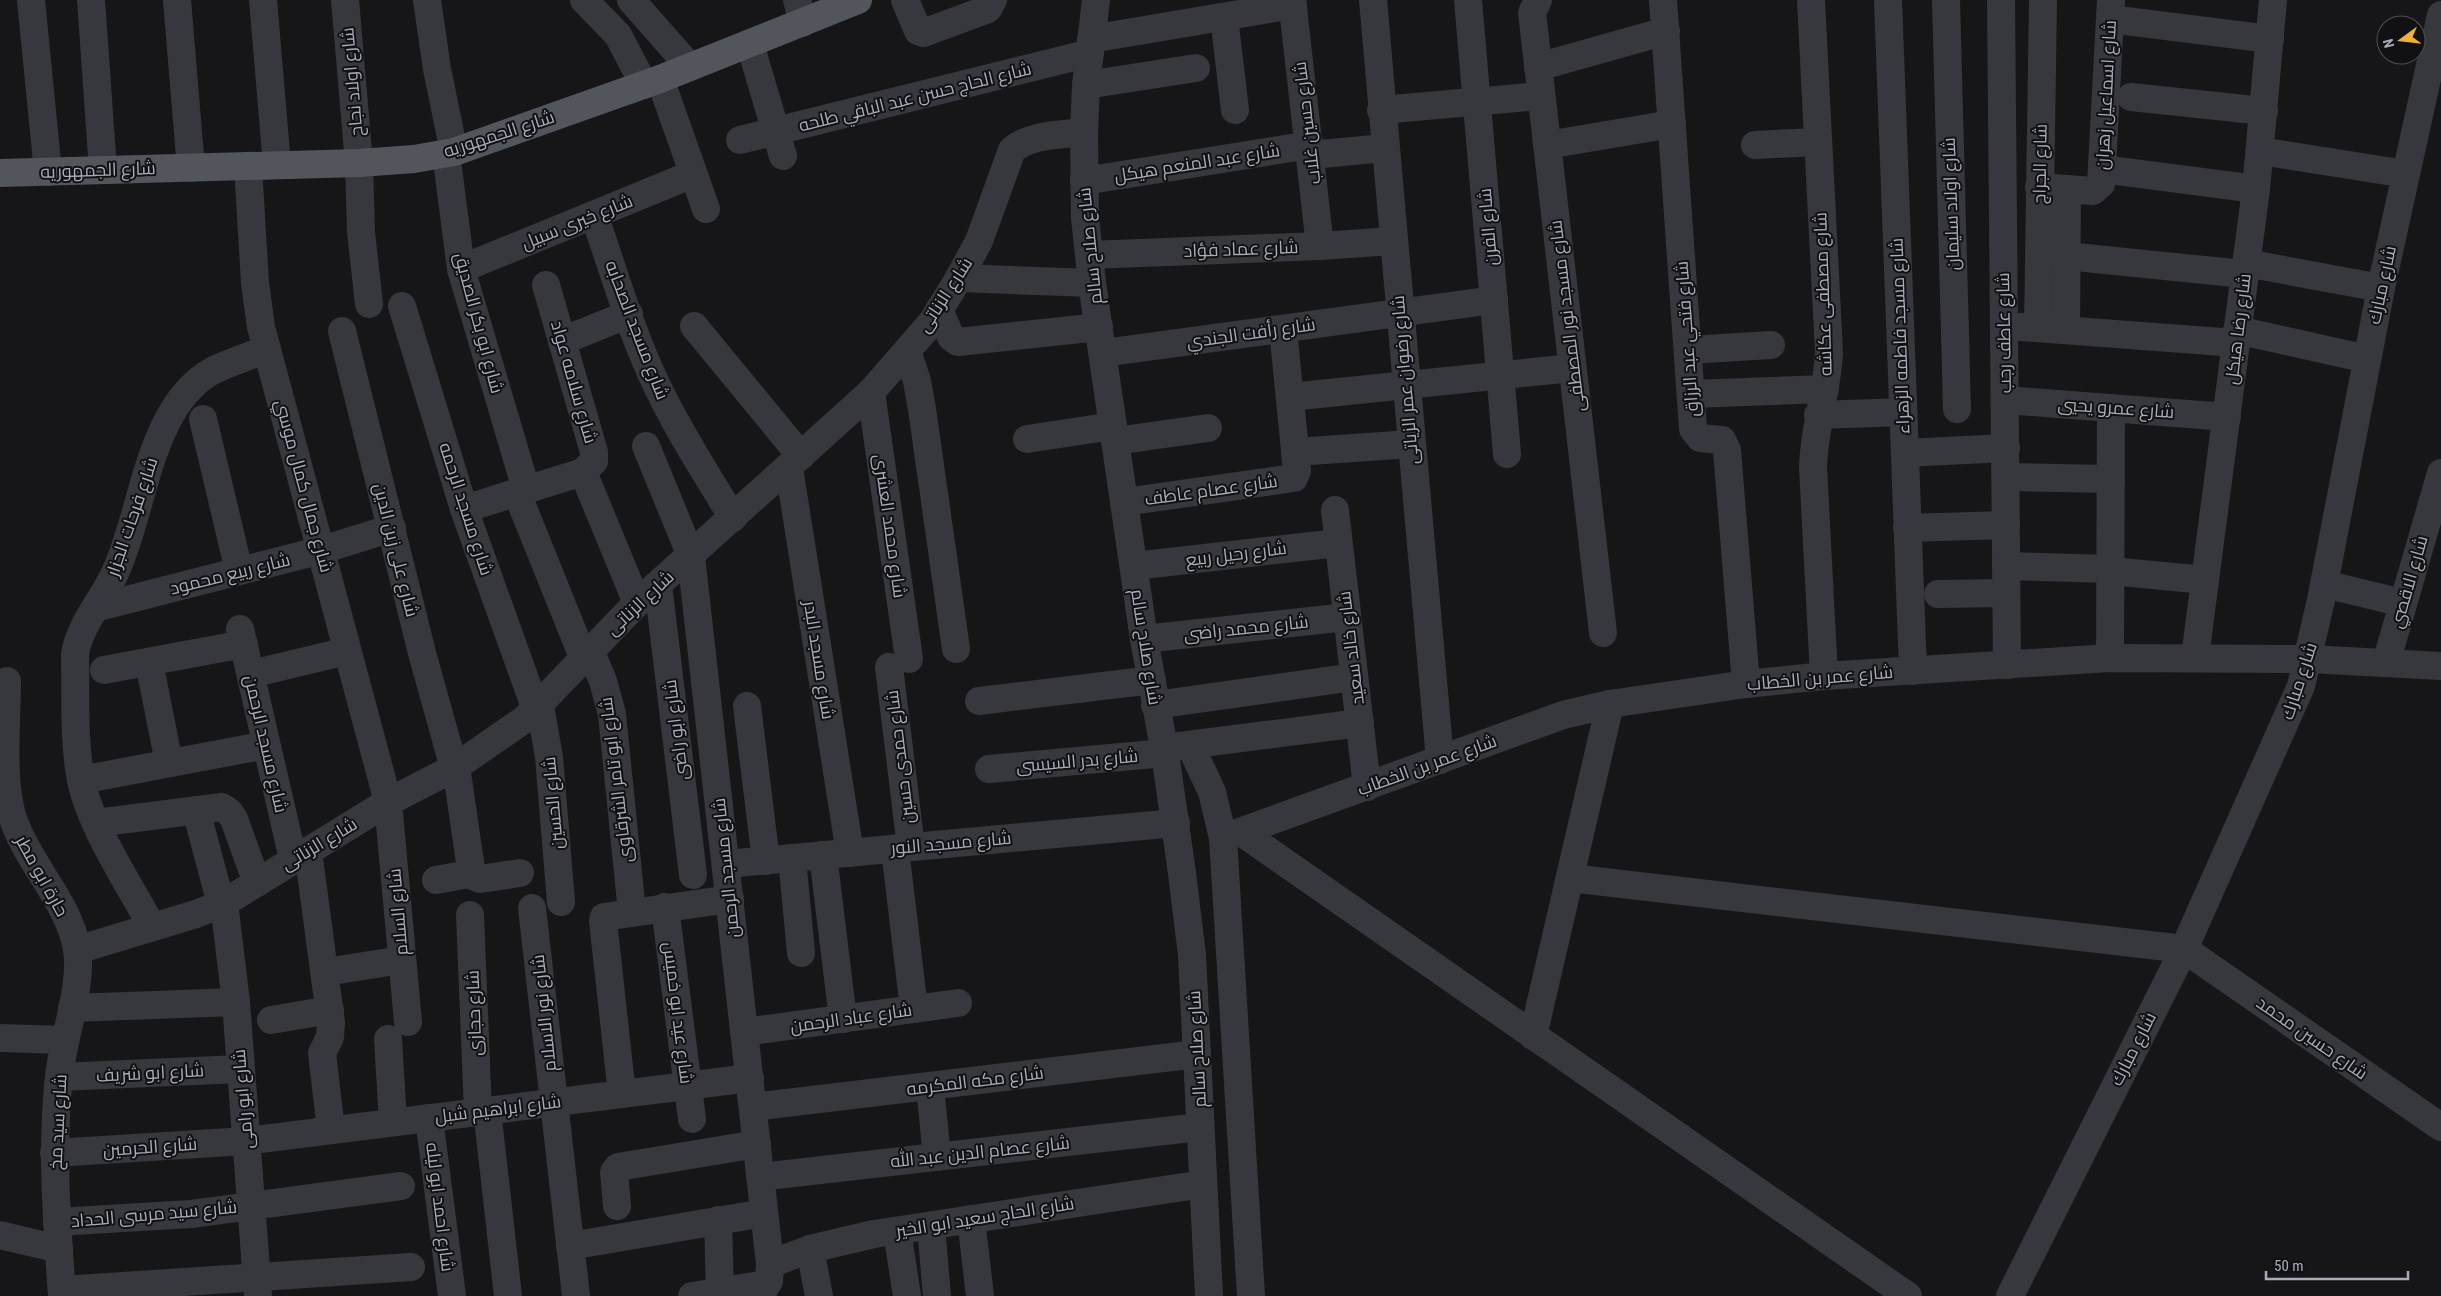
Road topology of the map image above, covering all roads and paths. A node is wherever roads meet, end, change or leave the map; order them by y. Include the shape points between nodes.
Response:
1 (31, 0) edge
2 (92, 0) edge
3 (176, 0) edge
4 (263, 0) edge
5 (344, 0) edge
6 (427, 0) edge
7 (584, 0) edge
8 (631, 0) edge
9 (858, 0) edge
10 (905, 0) edge
11 (993, 0) edge
12 (1096, 0) edge
13 (1373, 0) edge
14 (1468, 0) edge
15 (1538, 0) edge
16 (1667, 0) edge
17 (1811, 0) edge
18 (1888, 0) edge
19 (1946, 0) edge
20 (2001, 0) edge
21 (2043, 0) edge
22 (2273, 0) edge
23 (1293, 3) edge
24 (2110, 10) edge
25 (800, 11) edge
26 (2441, 15) edge
27 (1224, 17) junction
28 (1666, 31) junction
29 (2270, 39) junction
30 (750, 44) junction
31 (1090, 46) junction
32 (690, 67) junction
33 (1538, 67) junction
34 (1196, 68) dead end
35 (652, 82) junction
36 (1086, 85) junction
37 (1542, 96) junction
38 (2131, 97) dead end
39 (1477, 102) junction
40 (1235, 110) dead end
41 (1381, 110) junction
42 (2264, 111) junction
43 (1672, 124) junction
44 (1084, 132) junction
45 (740, 140) dead end
46 (1817, 142) junction
47 (780, 144) junction
48 (1547, 145) junction
49 (1756, 146) dead end
50 (1384, 148) junction
51 (1310, 150) junction
52 (2260, 151) junction
53 (450, 152) junction
54 (359, 163) junction
55 (277, 165) junction
56 (248, 166) junction
57 (191, 168) junction
58 (2102, 169) junction
59 (103, 170) junction
60 (48, 172) junction
61 (0, 173) edge
62 (693, 174) junction
63 (2406, 174) junction
64 (1084, 181) junction
65 (2039, 187) junction
66 (2067, 189) junction
67 (2256, 189) junction
68 (706, 209) dead end
69 (594, 215) junction
70 (1393, 241) junction
71 (1320, 246) junction
72 (1089, 255) junction
73 (2066, 256) junction
74 (461, 269) junction
75 (2245, 269) junction
76 (959, 278) junction
77 (1092, 283) junction
78 (546, 285) dead end
79 (2381, 288) junction
80 (1494, 300) junction
81 (369, 304) dead end
82 (402, 306) dead end
83 (939, 310) junction
84 (1399, 313) junction
85 (629, 314) junction
86 (2004, 325) junction
87 (694, 326) dead end
88 (2038, 328) junction
89 (1283, 329) junction
90 (342, 330) dead end
91 (2066, 330) junction
92 (2237, 336) junction
93 (1101, 340) junction
94 (562, 341) junction
95 (1771, 345) dead end
96 (267, 349) junction
97 (1688, 350) junction
98 (907, 351) junction
99 (2366, 359) junction
100 (1572, 368) junction
101 (1501, 375) junction
102 (1406, 385) junction
103 (1825, 389) junction
104 (871, 392) junction
105 (1690, 394) junction
106 (1290, 397) junction
107 (2005, 400) junction
108 (2111, 408) junction
109 (1957, 409) dead end
110 (1903, 412) junction
111 (1818, 414) junction
112 (2226, 416) junction
113 (203, 419) dead end
114 (1208, 428) dead end
115 (1114, 434) junction
116 (1027, 439) dead end
117 (1411, 444) junction
118 (646, 446) dead end
119 (2006, 448) junction
120 (1905, 453) junction
121 (1508, 454) dead end
122 (795, 462) junction
123 (1295, 464) junction
124 (582, 472) junction
125 (2441, 473) edge
126 (2006, 477) junction
127 (2111, 478) junction
128 (522, 491) junction
129 (1124, 502) junction
130 (464, 509) junction
131 (1335, 510) dead end
132 (733, 518) junction
133 (2006, 525) junction
134 (392, 528) junction
135 (1907, 528) junction
136 (1338, 542) junction
137 (322, 550) junction
138 (691, 556) junction
139 (1134, 566) junction
140 (2006, 566) junction
141 (2111, 570) junction
142 (239, 572) junction
143 (2205, 580) junction
144 (2324, 584) junction
145 (658, 585) junction
146 (2006, 593) junction
147 (1938, 594) dead end
148 (638, 603) junction
149 (2403, 603) junction
150 (95, 608) junction
151 (1347, 617) junction
152 (1603, 633) dead end
153 (1144, 639) junction
154 (956, 649) dead end
155 (347, 651) junction
156 (587, 654) junction
157 (2195, 657) junction
158 (2110, 658) junction
159 (2309, 659) junction
160 (149, 662) junction
161 (899, 663) joint
162 (2386, 663) junction
163 (2007, 665) junction
164 (2441, 666) edge
165 (104, 670) dead end
166 (1913, 671) junction
167 (251, 674) junction
168 (1824, 676) junction
169 (1354, 677) junction
170 (1746, 684) junction
171 (1154, 692) junction
172 (5, 698) edge
173 (979, 701) dead end
174 (1610, 704) junction
175 (747, 706) dead end
176 (538, 708) junction
177 (1360, 723) junction
178 (1190, 744) junction
179 (266, 745) junction
180 (1164, 751) junction
181 (1440, 760) junction
182 (169, 763) junction
183 (455, 767) junction
184 (989, 769) dead end
185 (81, 780) junction
186 (1367, 787) junction
187 (388, 802) junction
188 (5, 810) edge
189 (196, 810) junction
190 (1176, 822) junction
191 (96, 823) junction
192 (1232, 835) junction
193 (903, 848) junction
194 (836, 854) junction
195 (300, 855) junction
196 (792, 858) junction
197 (766, 861) junction
198 (726, 864) junction
199 (520, 873) dead end
200 (693, 875) dead end
201 (472, 876) junction
202 (1570, 878) junction
203 (436, 880) dead end
204 (257, 883) junction
205 (730, 898) junction
206 (561, 902) dead end
207 (222, 903) junction
208 (532, 908) dead end
209 (665, 908) junction
210 (632, 912) junction
211 (470, 915) dead end
212 (152, 926) junction
213 (2184, 949) junction
214 (77, 950) junction
215 (801, 953) dead end
216 (402, 960) junction
217 (325, 972) junction
218 (236, 1002) junction
219 (958, 1003) dead end
220 (72, 1008) junction
221 (914, 1009) junction
222 (330, 1010) junction
223 (843, 1019) junction
224 (271, 1020) dead end
225 (744, 1032) junction
226 (1533, 1036) junction
227 (0, 1038) edge
228 (64, 1040) junction
229 (1197, 1054) junction
230 (240, 1069) junction
231 (59, 1078) junction
232 (750, 1078) junction
233 (688, 1086) junction
234 (930, 1086) junction
235 (622, 1094) junction
236 (554, 1102) junction
237 (753, 1107) junction
238 (483, 1111) junction
239 (429, 1118) junction
240 (692, 1119) dead end
241 (393, 1122) junction
242 (1200, 1127) junction
243 (2441, 1127) edge
244 (331, 1130) junction
245 (246, 1141) junction
246 (757, 1144) junction
247 (54, 1152) junction
248 (937, 1157) junction
249 (760, 1177) junction
250 (1203, 1184) junction
251 (401, 1186) dead end
252 (252, 1206) junction
253 (617, 1206) dead end
254 (764, 1213) junction
255 (718, 1220) junction
256 (971, 1220) junction
257 (57, 1222) junction
258 (930, 1226) junction
259 (897, 1231) junction
260 (0, 1235) edge
261 (570, 1246) junction
262 (59, 1249) junction
263 (810, 1249) junction
264 (411, 1268) dead end
265 (766, 1281) edge
266 (257, 1287) edge
267 (170, 1289) edge
268 (720, 1292) junction
269 (62, 1293) edge
270 (452, 1296) edge
271 (508, 1296) edge
272 (576, 1296) edge
273 (692, 1296) edge
274 (819, 1296) edge
275 (907, 1296) edge
276 (937, 1296) edge
277 (980, 1296) edge
278 (1209, 1296) edge
279 (1251, 1296) edge
280 (1908, 1296) edge
281 (2010, 1296) edge

1 - 60 street
2 - 59 street
3 - 57 street
4 - 55 street
5 - 54 street, شارع اولاد نجاح
6 - 53 street, شارع ابو بكر الصديق
7 - 35 street via 618,35
8 - 32 street
9 - 25 main road, شارع الجمهوريه
10 - 11 street via 918,31 923,33 988,9
12 - 31 street, شارع صلاح سالم
13 - 41 street, شارع رضوان عمر الزياتى
14 - 39 street, شارع الفرن
15 - 33 street, شارع مسجد نور المصطفى via 1532,12
16 - 28 street, شارع فتحي عبد الرزاق
17 - 46 street, شارع مصطفى عكاشه
18 - 110 street, شارع مسجد فاطمه الزهراء
19 - 109 street, شارع اولاد سليمان
20 - 86 street, شارع عاطف رجب
21 - 65 street, شارع الجراج
22 - 29 street, شارع رضا هيكل
23 - 27 street, شارع الحاج حسن عبد الباقي طلحه
23 - 51 street, شارع حسين غلاب
24 - 29 street
24 - 58 street, شارع اسماعيل زهران
25 - 30 main road, شارع الجمهوريه
26 - 63 street, شارع مبارك
27 - 31 street, شارع الحاج حسن عبد الباقي طلحه
27 - 40 street
28 - 33 street
28 - 43 street, شارع فتحي عبد الرزاق
29 - 42 street, شارع رضا هيكل
30 - 32 main road, شارع الجمهوريه
30 - 47 street
31 - 36 street, شارع صلاح سالم
31 - 47 street, شارع الحاج حسن عبد الباقي طلحه
32 - 35 main road, شارع الجمهوريه
33 - 37 street, شارع مسجد نور المصطفى
34 - 36 street
35 - 53 main road, شارع الجمهوريه
35 - 62 street
36 - 44 street, شارع صلاح سالم
37 - 39 street
37 - 48 street, شارع مسجد نور المصطفى
38 - 42 street
39 - 41 street
39 - 80 street, شارع الفرن
41 - 50 street, شارع رضوان عمر الزياتى
42 - 52 street, شارع رضا هيكل
43 - 48 street
43 - 97 street, شارع فتحي عبد الرزاق
44 - 64 street, شارع صلاح سالم
44 - 76 street, شارع الزناتى via 1031,139 1012,150 979,241
45 - 47 street, شارع الحاج حسن عبد الباقي طلحه
46 - 49 street
46 - 103 street, شارع مصطفى عكاشه via 1829,353
48 - 100 street, شارع مسجد نور المصطفى
50 - 51 street, شارع عبد المنعم هيكل
50 - 70 street, شارع رضوان عمر الزياتى
51 - 64 street, شارع عبد المنعم هيكل
51 - 71 street, شارع حسين غلاب
52 - 63 street
52 - 67 street, شارع رضا هيكل
53 - 54 main road, شارع الجمهوريه
53 - 74 street, شارع ابو بكر الصديق
54 - 55 main road, شارع الجمهوريه
54 - 81 street, شارع اولاد نجاح via 360,232
55 - 56 main road, شارع الجمهوريه
56 - 57 main road, شارع الجمهوريه
56 - 96 street, شارع جمال كمال موسي via 257,305
57 - 59 main road, شارع الجمهوريه
58 - 66 street, شارع اسماعيل زهران via 2101,184 2096,190
58 - 67 street
59 - 60 main road, شارع الجمهوريه
60 - 61 main road, شارع الجمهوريه
62 - 68 street
62 - 69 street, شارع خيرى سبيل
63 - 79 street, شارع مبارك
64 - 72 street, شارع صلاح سالم
65 - 66 street, شارع اسماعيل زهران
65 - 88 street, شارع الجراج
66 - 73 street
67 - 75 street, شارع رضا هيكل
69 - 74 street, شارع خيرى سبيل
69 - 85 street, شارع مسجد الصحابه
70 - 71 street, شارع عماد فؤاد
70 - 84 street, شارع رضوان عمر الزياتى
71 - 72 street, شارع عماد فؤاد
72 - 77 street, شارع صلاح سالم
73 - 75 street
73 - 91 street
74 - 128 street, شارع ابو بكر الصديق
75 - 79 street
75 - 92 street, شارع رضا هيكل
76 - 77 street
76 - 83 street, شارع الزناتى
77 - 93 street, شارع صلاح سالم
78 - 94 street, شارع سلامه عواد
79 - 99 street, شارع مبارك
80 - 84 street, شارع رأفت الجندي
80 - 101 street, شارع الفرن
82 - 130 street, شارع مسجد الرحمه
83 - 93 street, شارع رأفت الجندي via 951,337 958,342
83 - 98 street, شارع الزناتى
84 - 89 street, شارع رأفت الجندي
84 - 102 street, شارع رضوان عمر الزياتى
85 - 94 street
85 - 132 street, شارع مسجد الصحابه via 657,386
86 - 88 street
86 - 107 street, شارع عاطف رجب
87 - 122 street
88 - 91 street
89 - 93 street, شارع رأفت الجندي
89 - 106 street
90 - 134 street, شارع على زين الدين
91 - 92 street
92 - 99 street
92 - 112 street, شارع رضا هيكل
93 - 115 street, شارع صلاح سالم
94 - 124 street, شارع سلامه عواد via 594,452 594,461
95 - 97 street
96 - 137 street, شارع جمال كمال موسي
96 - 150 street, شارع فرحات الجزار via 213,371 179,401 157,443 115,573
97 - 105 street, شارع فتحي عبد الرزاق
98 - 104 street, شارع الزناتى
98 - 154 street via 922,409
99 - 144 street, شارع مبارك
100 - 101 street
100 - 152 street, شارع مسجد نور المصطفى
101 - 102 street
101 - 121 street, شارع الفرن
102 - 106 street
102 - 117 street, شارع رضوان عمر الزياتى
103 - 105 street
103 - 111 street, شارع مصطفى عكاشه
104 - 122 street, شارع الزناتى
104 - 161 street, شارع محمد العشرى
105 - 170 street, شارع فتحي عبد الرزاق via 1694,433 1704,440 1722,440 1727,450
106 - 123 street
107 - 108 street, شارع عمرو يحيي
107 - 119 street, شارع عاطف رجب
108 - 112 street, شارع عمرو يحيي
108 - 127 street
110 - 111 street
110 - 120 street, شارع مسجد فاطمه الزهراء
111 - 168 street, شارع مصطفى عكاشه via 1813,467
112 - 143 street, شارع رضا هيكل
113 - 142 street
114 - 115 street
115 - 116 street
115 - 129 street, شارع صلاح سالم
117 - 123 street, شارع عصام عاطف
117 - 181 street, شارع رضوان عمر الزياتى
118 - 138 street, شارع مسجد الرحمن
119 - 120 street
119 - 126 street, شارع عاطف رجب
120 - 135 street, شارع مسجد فاطمه الزهراء
122 - 132 street, شارع الزناتى
122 - 194 street, شارع مسجد البدر
123 - 129 street, شارع عصام عاطف via 1292,479
124 - 128 street, شارع سلامه عواد
124 - 148 street
125 - 149 street, شارع الاقصي
126 - 127 street
126 - 133 street, شارع عاطف رجب
127 - 141 street
128 - 130 street, شارع سلامه عواد
128 - 156 street, شارع ابو بكر الصديق
129 - 139 street, شارع صلاح سالم
130 - 176 street, شارع مسجد الرحمه
131 - 136 street, شارع خالد سعيد
132 - 138 street, شارع الزناتى
133 - 135 street
133 - 140 street, شارع عاطف رجب
134 - 137 street, شارع ربيع محمود
134 - 183 street, شارع على زين الدين via 422,653
135 - 166 street, شارع مسجد فاطمه الزهراء
136 - 139 street, شارع رحيل ربيع
136 - 151 street, شارع خالد سعيد
137 - 142 street, شارع ربيع محمود
137 - 155 street, شارع جمال كمال موسي
138 - 145 street, شارع الزناتى
138 - 198 street, شارع مسجد الرحمن
139 - 153 street, شارع صلاح سالم
140 - 141 street
140 - 146 street, شارع عاطف رجب
141 - 143 street
141 - 158 street
142 - 150 street, شارع ربيع محمود
143 - 157 street, شارع رضا هيكل
144 - 149 street
144 - 159 street, شارع مبارك
145 - 148 street, شارع الزناتى
145 - 200 street, شارع ابو راضى
146 - 147 street
146 - 163 street, شارع عاطف رجب
148 - 156 street, شارع الزناتى
149 - 162 street, شارع الاقصي
150 - 185 street, شارع فرحات الجزار via 78,640 75,654
151 - 153 street, شارع محمد راضى
151 - 169 street, شارع خالد سعيد
153 - 171 street, شارع صلاح سالم
155 - 167 street
155 - 187 street, شارع جمال كمال موسي
156 - 176 street, شارع الزناتى
156 - 210 street, شارع ابو تامر الشرقاوى via 603,682 612,714
157 - 158 street, شارع عمر بن الخطاب
157 - 159 street, شارع عمر بن الخطاب
158 - 163 street, شارع عمر بن الخطاب
159 - 162 street, شارع عمر بن الخطاب
159 - 213 street, شارع مبارك via 2291,712
160 - 165 street
160 - 167 street, شارع مسجد الرحمن via 242,636
160 - 182 street
161 - 193 street, شارع حمدى حسين
162 - 164 street, شارع عمر بن الخطاب
163 - 166 street, شارع عمر بن الخطاب
166 - 168 street, شارع عمر بن الخطاب
167 - 179 street, شارع مسجد الرحمن
168 - 170 street, شارع عمر بن الخطاب
169 - 171 street
169 - 177 street, شارع خالد سعيد
170 - 174 street, شارع عمر بن الخطاب
171 - 173 street
171 - 180 street, شارع صلاح سالم
172 - 188 street, حارة ابو مطر
174 - 181 street, شارع عمر بن الخطاب via 1541,722
174 - 202 street
175 - 197 street
176 - 183 street, شارع الزناتى
176 - 206 street, شارع الحسين via 549,757
177 - 178 street, شارع بدر السيسى
177 - 186 street, شارع خالد سعيد
178 - 180 street, شارع بدر السيسى
178 - 192 street
179 - 182 street
179 - 195 street, شارع مسجد الرحمن
180 - 184 street, شارع بدر السيسى
180 - 190 street, شارع صلاح سالم
181 - 186 street, شارع عمر بن الخطاب
182 - 185 street
183 - 187 street, شارع الزناتى
183 - 201 street, شارع على زين الدين
185 - 191 street, شارع فرحات الجزار
186 - 192 street, شارع عمر بن الخطاب
187 - 195 street, شارع الزناتى
187 - 216 street, شارع السلام
188 - 214 street, حارة ابو مطر via 73,932
189 - 191 street
189 - 204 street via 222,807 230,812
189 - 207 street, شارع ابو رامى
190 - 193 street, شارع مسجد النور
190 - 229 street, شارع صلاح سالم via 1192,955
191 - 212 street, شارع فرحات الجزار
192 - 226 street
192 - 279 street
193 - 194 street, شارع مسجد النور
193 - 221 street, شارع حمدى حسين
194 - 196 street, شارع مسجد النور
194 - 223 street, شارع مسجد البدر
195 - 204 street, شارع الزناتى
195 - 217 street, شارع مسجد الرحمن
196 - 197 street, شارع مسجد النور
196 - 215 street
197 - 198 street, شارع مسجد النور
198 - 205 street, شارع مسجد الرحمن
199 - 201 street via 480,879
201 - 203 street via 464,874
202 - 213 street
202 - 226 street
204 - 207 street, شارع الزناتى
205 - 209 street
205 - 225 street, شارع مسجد الرحمن
207 - 212 street, شارع الزناتى
207 - 218 street, شارع ابو رامى
208 - 236 street, شارع نور الاسلام
209 - 210 street
209 - 233 street, شارع عيد ابو خميس
210 - 235 street via 607,915 603,919
211 - 238 street, شارع حجازى
212 - 214 street, شارع الزناتى
213 - 243 street, شارع حسين محمد
213 - 281 street, شارع مبارك
214 - 220 street, شارع سيد مخ
216 - 217 street
216 - 241 street, شارع السلام
217 - 222 street, شارع مسجد الرحمن
218 - 220 street
218 - 230 street, شارع ابو رامى
219 - 221 street, شارع عباد الرحمن
220 - 228 street, شارع سيد مخ
221 - 223 street, شارع عباد الرحمن
222 - 224 street
222 - 244 street, شارع مسجد الرحمن via 332,1030 322,1053
223 - 225 street, شارع عباد الرحمن
225 - 232 street, شارع مسجد الرحمن
226 - 280 street
227 - 228 street
228 - 231 street, شارع سيد مخ
229 - 234 street, شارع مكه المكرمه
229 - 242 street, شارع صلاح سالم
230 - 231 street, شارع ابو شريف
230 - 245 street, شارع ابو رامى
231 - 247 street, شارع سيد مخ
232 - 233 street, شارع ابراهيم شبل
232 - 237 street, شارع مسجد الرحمن
233 - 235 street, شارع ابراهيم شبل
233 - 240 street, شارع عيد ابو خميس
234 - 237 street, شارع مكه المكرمه
234 - 248 street
235 - 236 street, شارع ابراهيم شبل
236 - 238 street, شارع ابراهيم شبل
236 - 261 street, شارع نور الاسلام
237 - 246 street, شارع مسجد الرحمن
238 - 239 street, شارع ابراهيم شبل
238 - 271 street, شارع حجازى
239 - 241 street, شارع ابراهيم شبل
239 - 270 street, شارع احمد ابو ليله
241 - 244 street, شارع ابراهيم شبل
242 - 248 street, شارع عصام الدين عبد الله
242 - 250 street, شارع صلاح سالم
244 - 245 street, شارع ابراهيم شبل
245 - 247 street, شارع الحرمين
245 - 252 street, شارع ابو رامى
246 - 249 street, شارع مسجد الرحمن
246 - 253 street via 618,1167 614,1172
247 - 257 street, شارع سيد مخ
248 - 249 street, شارع عصام الدين عبد الله
249 - 254 street, شارع مسجد الرحمن
250 - 256 street, شارع الحاج سعيد ابو الخير
250 - 278 street, شارع صلاح سالم
251 - 252 street, شارع سيد مرسى الحداد
252 - 257 street, شارع سيد مرسى الحداد via 191,1214
252 - 266 street, شارع ابو رامى
254 - 255 street
254 - 265 street, شارع مسجد الرحمن
255 - 261 street
255 - 268 street
256 - 258 street, شارع الحاج سعيد ابو الخير
256 - 277 street
257 - 262 street, شارع سيد مخ
258 - 259 street, شارع الحاج سعيد ابو الخير
258 - 276 street
259 - 263 street, شارع الحاج سعيد ابو الخير
259 - 275 street
260 - 262 street
261 - 272 street, شارع نور الاسلام
262 - 269 street, شارع سيد مخ
263 - 265 street, شارع الحاج سعيد ابو الخير
263 - 274 street
264 - 266 street
265 - 268 street, شارع الحاج سعيد ابو الخير
266 - 267 street
267 - 269 street
268 - 273 street, شارع الحاج سعيد ابو الخير

